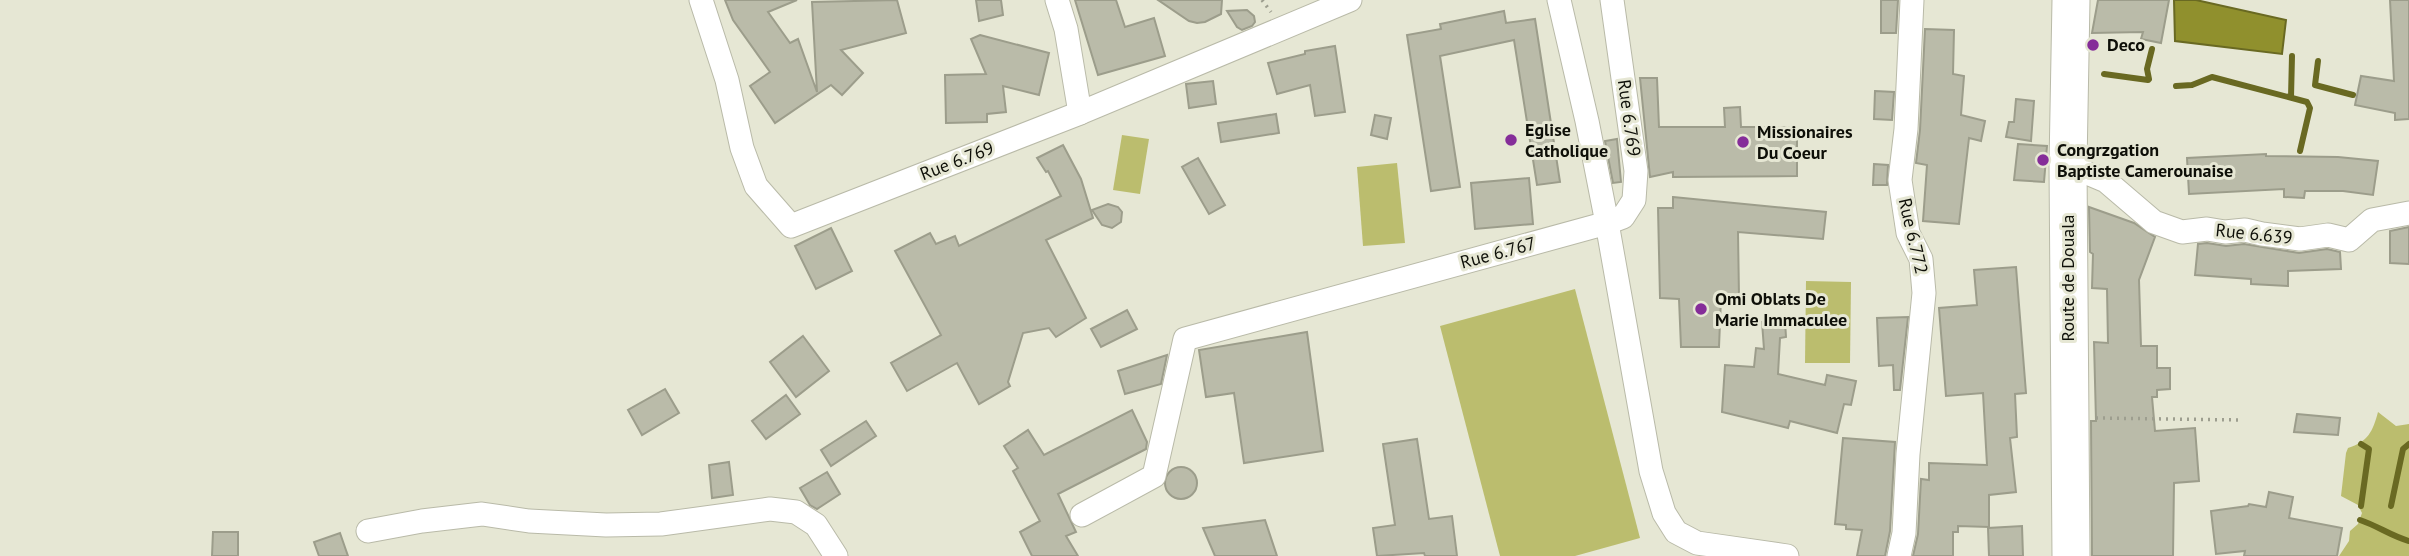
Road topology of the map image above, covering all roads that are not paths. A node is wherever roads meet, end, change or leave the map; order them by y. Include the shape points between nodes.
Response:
1 (701, 0) edge
2 (1057, 0) edge
3 (1350, 0) edge
4 (1559, 0) edge
5 (1612, 0) edge
6 (1912, 0) edge
7 (2071, 0) edge
8 (1080, 113) junction
9 (2068, 165) junction
10 (2409, 213) edge
11 (1607, 223) junction
12 (1082, 515) dead end
13 (368, 531) dead end
14 (1693, 550) edge
15 (836, 556) edge
16 (1787, 556) edge
17 (1899, 556) edge
18 (2071, 556) edge

1 - 8 street, Rue 6.769 via 756,186 791,226
2 - 8 street
3 - 8 street, Rue 6.769
4 - 11 street
5 - 11 street, Rue 6.769 via 1636,171 1634,201 1623,217
6 - 17 street, Rue 6.772 via 1900,180 1908,233 1921,259 1924,293
7 - 9 highway, Route de Douala
9 - 10 street, Rue 6.639 via 2106,181 2154,222 2182,232 2245,230 2300,239 2328,235 2349,240 2372,220
9 - 18 highway, Route de Douala
11 - 12 street, Rue 6.767 via 1185,340 1154,476
11 - 14 street via 1651,471 1664,513
13 - 15 street via 482,514 606,525 661,524 770,509 796,512 816,525
14 - 16 street

